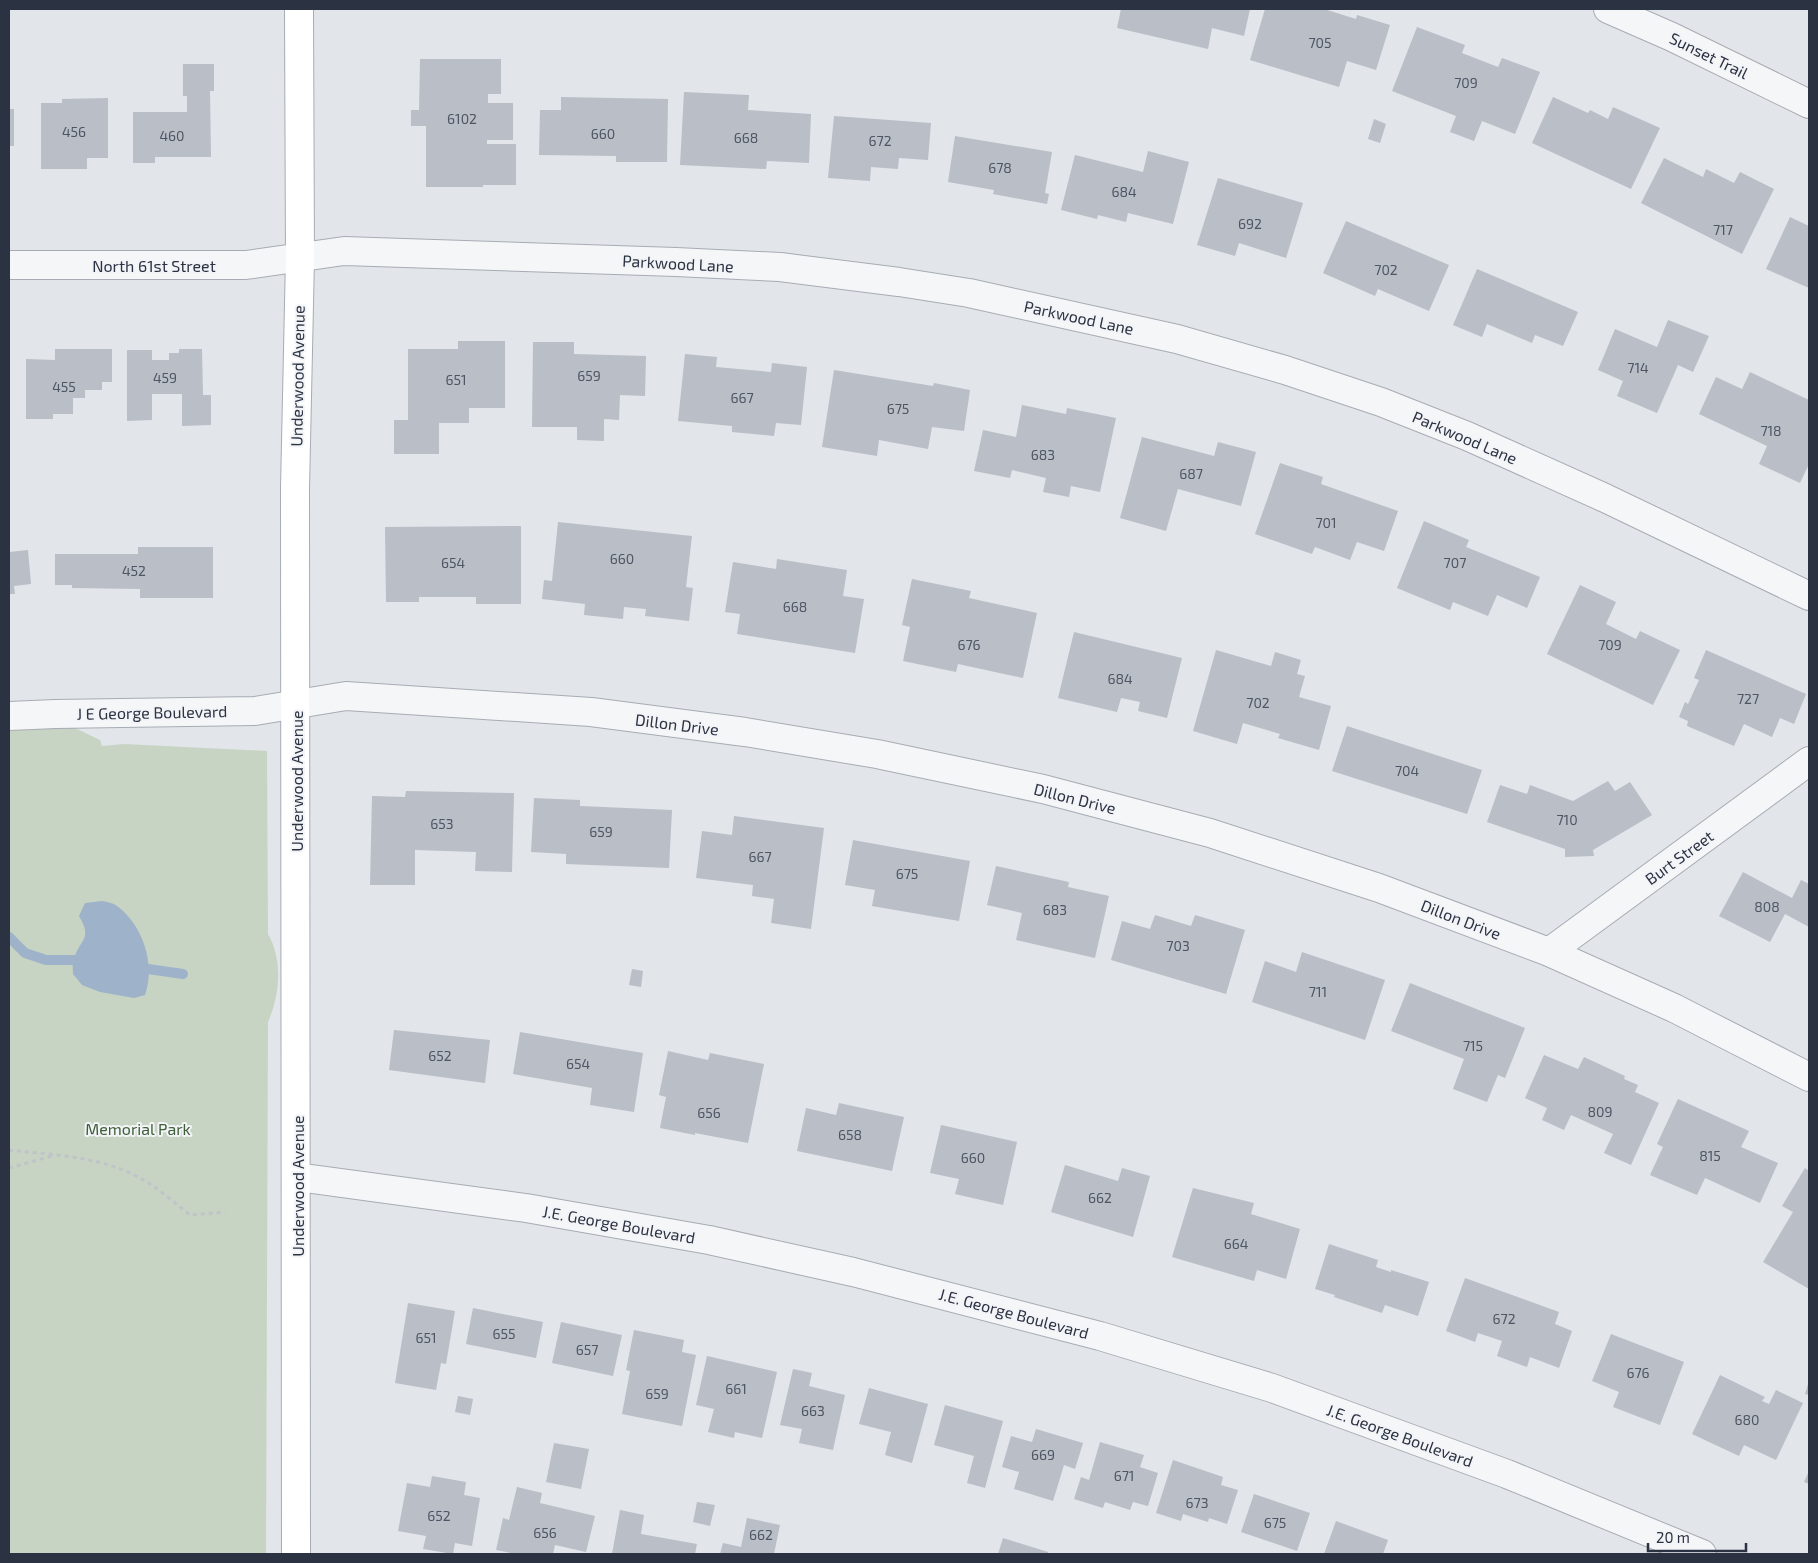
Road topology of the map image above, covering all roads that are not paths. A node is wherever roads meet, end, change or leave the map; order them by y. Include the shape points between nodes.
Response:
1 (299, 9) edge
2 (1608, 9) edge
3 (1809, 104) edge
4 (300, 258) junction
5 (9, 265) edge
6 (1809, 596) edge
7 (296, 704) junction
8 (9, 716) edge
9 (1809, 761) edge
10 (1549, 952) junction
11 (1809, 1077) edge
12 (297, 1177) junction
13 (296, 1554) edge
14 (1702, 1554) edge

1 - 4 main road, Underwood Avenue
2 - 3 street, Sunset Trail
4 - 5 street, North 61st Street via 246,265
4 - 6 street, Parkwood Lane via 344,251 666,261 780,268 969,293 1177,339 1355,393 1458,432
4 - 7 main road, Underwood Avenue via 295,489
7 - 8 street, J E George Boulevard via 255,711
7 - 10 street, Dillon Drive via 346,696 591,712 745,732 877,754 1043,789 1210,833 1379,888
7 - 12 main road, Underwood Avenue
9 - 10 street, Burt Street
10 - 11 street, Dillon Drive via 1674,1008
12 - 13 main road, Underwood Avenue
12 - 14 street, J.E. George Boulevard via 526,1208 709,1240 853,1272 1100,1336 1281,1391 1507,1474

